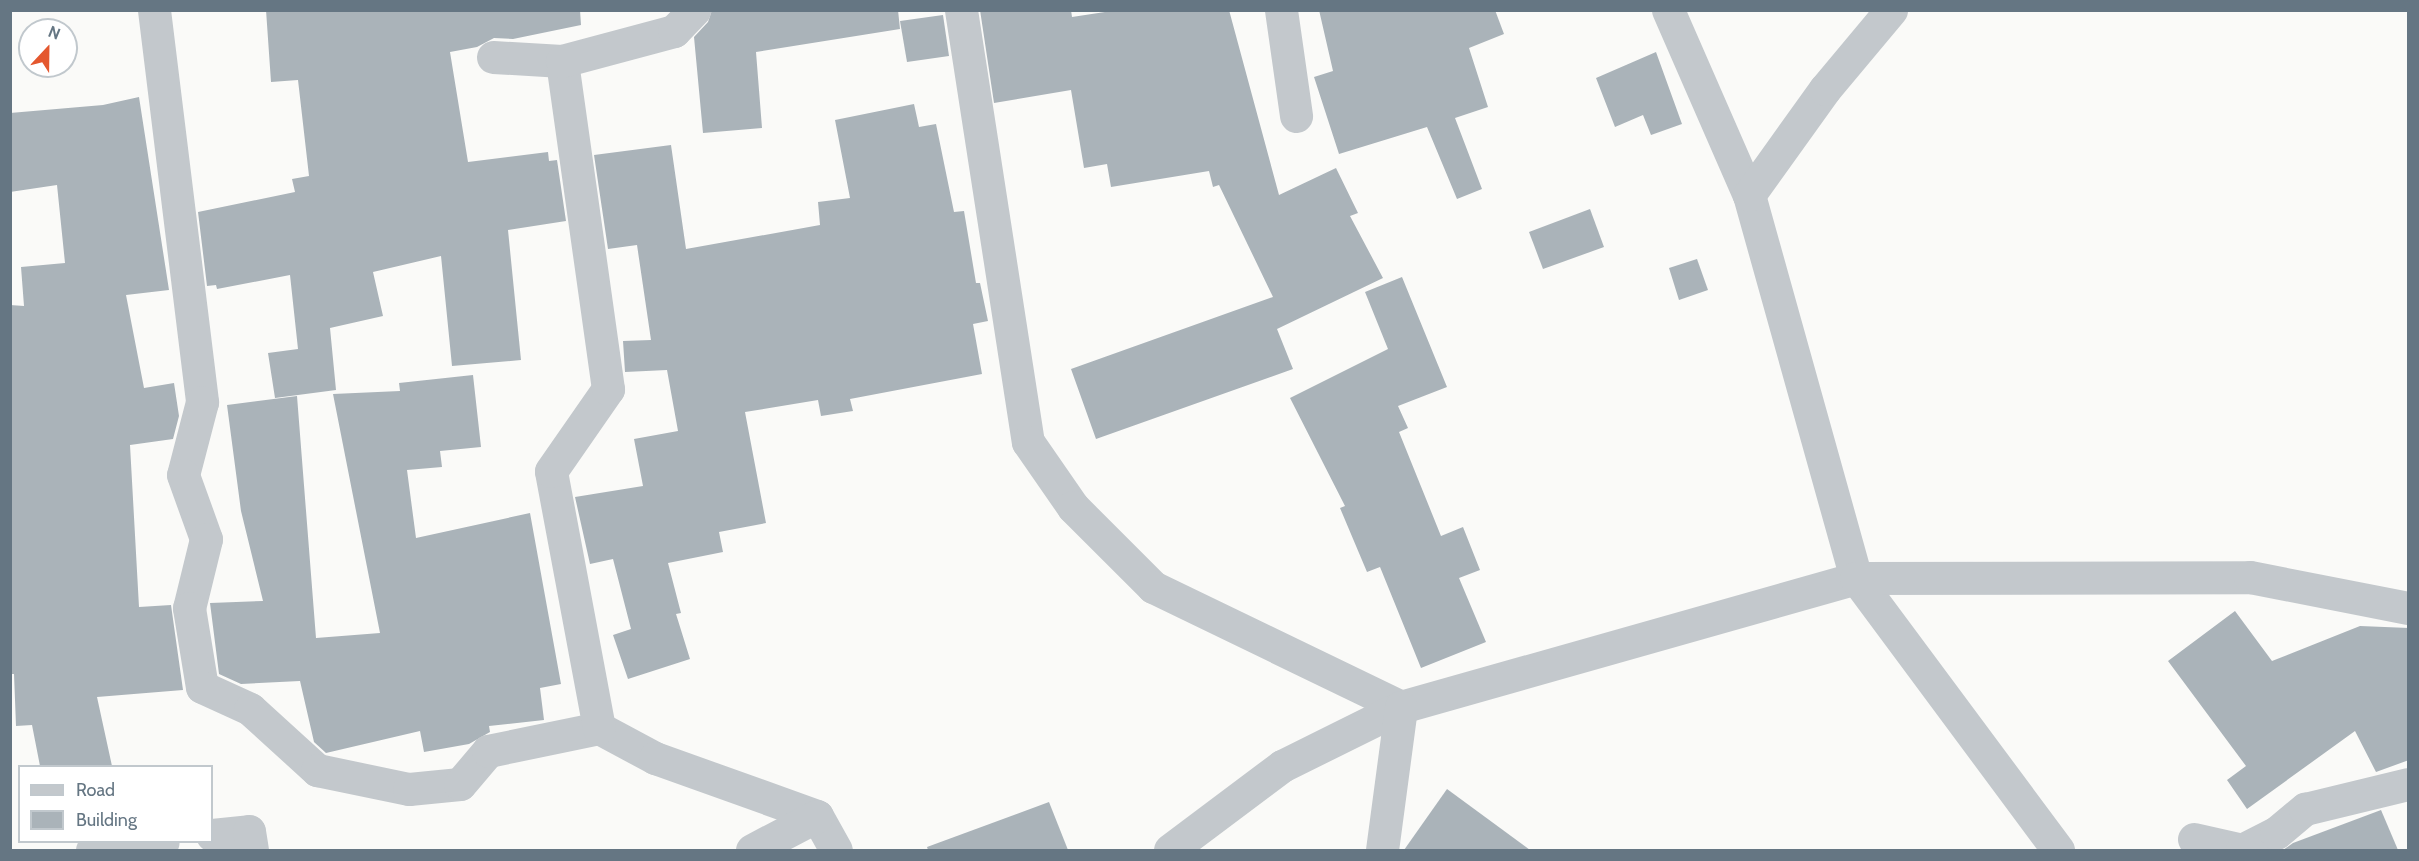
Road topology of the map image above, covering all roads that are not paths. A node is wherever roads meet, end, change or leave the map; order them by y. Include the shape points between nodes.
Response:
1 (154, 10) edge
2 (694, 10) edge
3 (961, 10) edge
4 (1281, 10) edge
5 (1668, 10) edge
6 (1891, 10) edge
7 (493, 57) dead end
8 (562, 61) junction
9 (1296, 116) dead end
10 (1749, 195) junction
11 (1856, 578) junction
12 (2409, 608) edge
13 (1401, 707) junction
14 (599, 728) junction
15 (2409, 784) edge
16 (817, 816) junction
17 (213, 835) edge
18 (2194, 839) dead end
19 (154, 843) edge
20 (92, 850) edge
21 (252, 850) edge
22 (752, 850) edge
23 (836, 850) edge
24 (1170, 850) edge
25 (1382, 850) edge
26 (2058, 850) edge

1 - 14 street via 202,402 183,475 206,539 189,608 202,687 250,709 317,770 408,789 460,784 488,752
2 - 8 street via 674,32
3 - 13 street via 1028,442 1073,507 1154,587
4 - 9 street
5 - 10 street
6 - 10 street via 1825,89
7 - 8 street
8 - 14 street via 608,389 551,471
10 - 11 street
11 - 12 street via 2250,577
11 - 13 street
11 - 26 street
13 - 24 street via 1282,766
13 - 25 street
14 - 16 street via 655,758
15 - 18 street via 2305,809 2276,833 2242,850
16 - 22 street
16 - 23 street
17 - 21 street via 249,831
19 - 20 street

